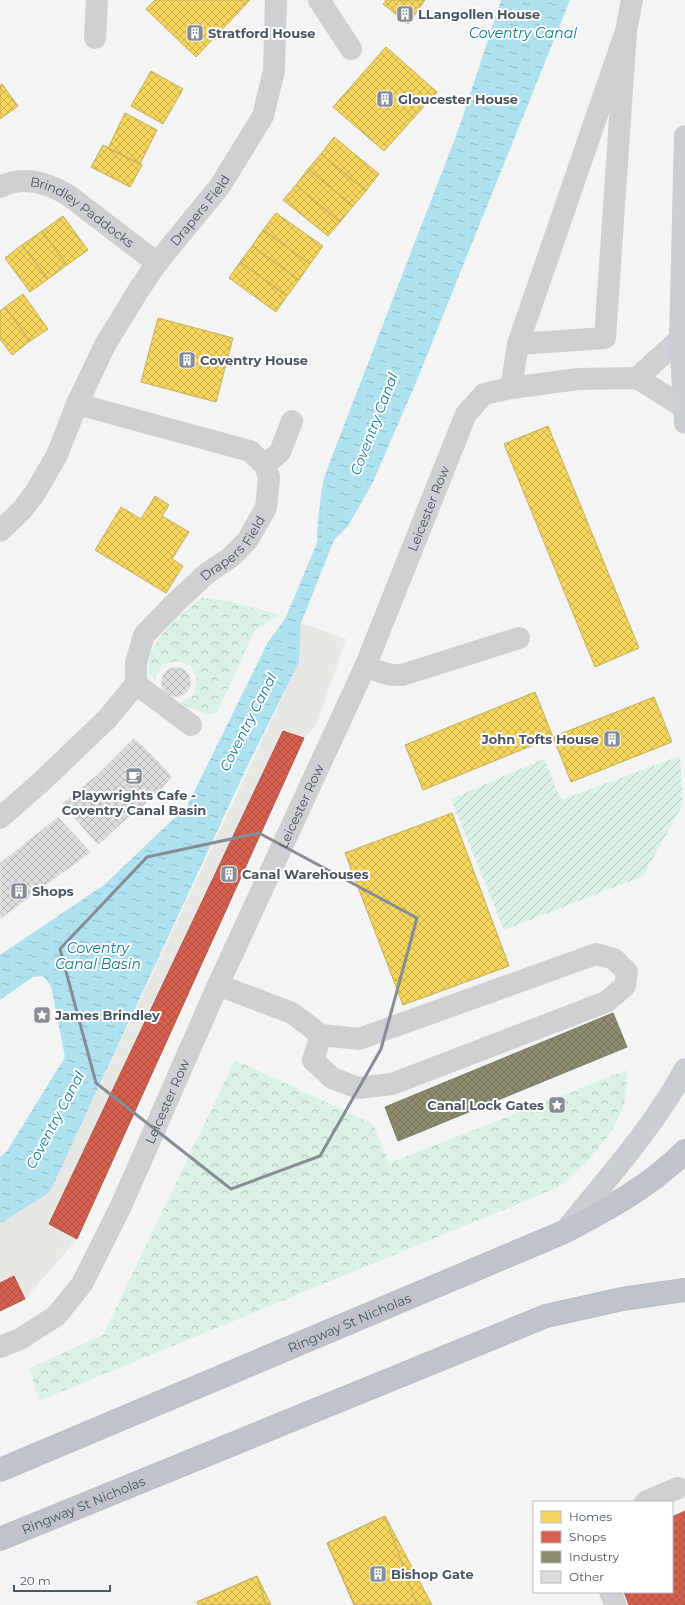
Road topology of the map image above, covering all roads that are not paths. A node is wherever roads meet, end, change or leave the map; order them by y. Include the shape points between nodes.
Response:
1 (97, 0) edge
2 (276, 0) edge
3 (319, 0) edge
4 (632, 0) edge
5 (626, 31) junction
6 (95, 38) dead end
7 (351, 49) dead end
8 (685, 136) edge
9 (589, 137) junction
10 (619, 139) junction
11 (0, 187) edge
12 (157, 263) junction
13 (680, 339) junction
14 (518, 344) junction
15 (637, 378) junction
16 (511, 388) junction
17 (77, 404) junction
18 (684, 415) edge
19 (292, 421) dead end
20 (265, 465) junction
21 (0, 531) edge
22 (519, 638) dead end
23 (365, 667) junction
24 (136, 684) junction
25 (191, 725) dead end
26 (0, 818) edge
27 (218, 985) junction
28 (321, 1035) junction
29 (685, 1069) edge
30 (685, 1151) edge
31 (564, 1232) junction
32 (685, 1290) edge
33 (0, 1348) edge
34 (0, 1470) edge
35 (678, 1488) dead end
36 (648, 1501) edge
37 (0, 1539) edge
38 (610, 1593) edge
39 (616, 1605) edge

1 - 6 street
2 - 12 street, Drapers Field via 274,71 263,116 220,186
3 - 7 street
4 - 5 street
5 - 9 street
5 - 10 street
8 - 13 main road
9 - 10 street
9 - 14 street
10 - 14 street via 605,338
11 - 12 street, Brindley Paddocks via 16,182 44,183 55,187
12 - 17 street, Drapers Field via 105,345
13 - 15 street
13 - 18 main road
14 - 16 street
15 - 16 street, Leicester Row via 578,379
15 - 18 street
16 - 23 street, Leicester Row via 484,394 466,414
17 - 20 street via 250,451
17 - 21 street, Drapers Field via 57,455 35,493
19 - 20 street via 280,452
20 - 24 street, Drapers Field via 269,477 266,508 247,542 206,574 144,635 136,663
22 - 23 street via 402,675 391,675
23 - 27 street, Leicester Row
24 - 25 street
24 - 26 street via 107,719
27 - 28 street via 292,1013
27 - 33 street, Leicester Row via 121,1206 82,1284 56,1316 20,1339
28 - 28 street via 359,1039 596,954 614,959 627,972 625,986 606,1002 392,1084 358,1088 332,1078 313,1060
29 - 31 main road via 674,1089 633,1146
30 - 31 highway, Ringway St Nicholas via 669,1167 617,1203
31 - 34 highway, Ringway St Nicholas
32 - 37 highway, Ringway St Nicholas via 622,1299 546,1316
35 - 36 street
38 - 39 street

